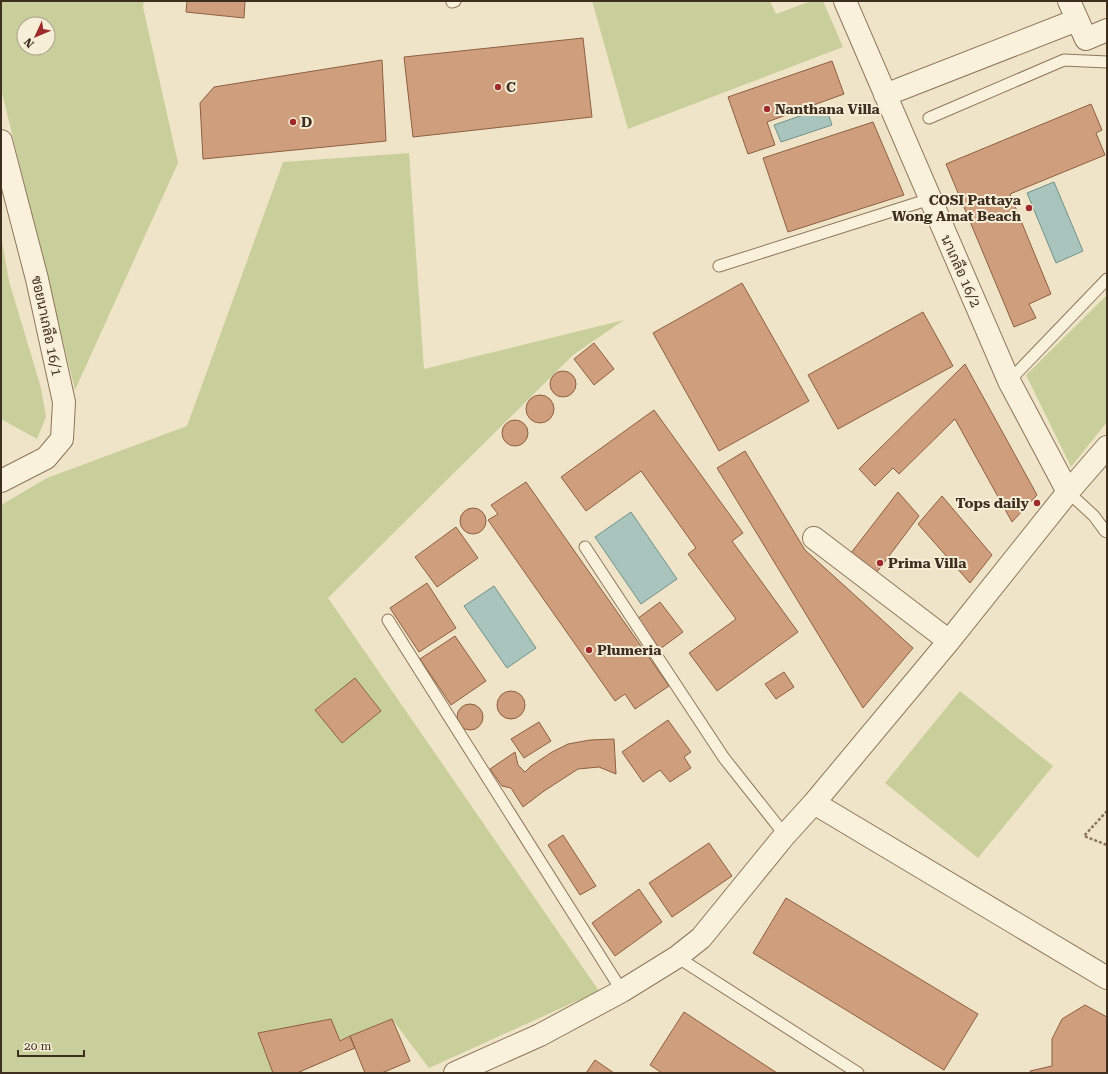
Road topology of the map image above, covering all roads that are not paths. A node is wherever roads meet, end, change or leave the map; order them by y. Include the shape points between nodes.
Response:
1 (846, 1) edge
2 (1077, 20) edge
3 (1107, 30) edge
4 (1107, 62) edge
5 (885, 95) junction
6 (929, 118) dead end
7 (1, 141) edge
8 (930, 199) junction
9 (719, 266) dead end
10 (1107, 278) edge
11 (1009, 381) junction
12 (1107, 447) edge
13 (1, 481) edge
14 (1068, 492) junction
15 (1107, 532) edge
16 (814, 538) dead end
17 (585, 547) dead end
18 (388, 620) dead end
19 (949, 641) junction
20 (814, 803) junction
21 (785, 835) junction
22 (677, 957) junction
23 (1107, 978) edge
24 (622, 992) junction
25 (455, 1073) edge
26 (858, 1073) edge

1 - 5 street, นาเกลือ 16/2
2 - 3 street
2 - 5 street
4 - 6 lane via 1064,60
5 - 8 street, นาเกลือ 16/2
7 - 13 street, ซอยนาเกลือ 16/1 via 37,279 64,402 62,439 46,458
8 - 9 lane
8 - 11 street, นาเกลือ 16/2
10 - 11 lane
11 - 14 street, นาเกลือ 16/2
12 - 14 street
14 - 15 lane
14 - 19 street
16 - 19 street
17 - 21 lane via 724,758
18 - 24 lane
19 - 20 street
20 - 21 street
20 - 23 street
21 - 22 street via 701,938
22 - 24 street
22 - 26 lane
24 - 25 street via 540,1035

